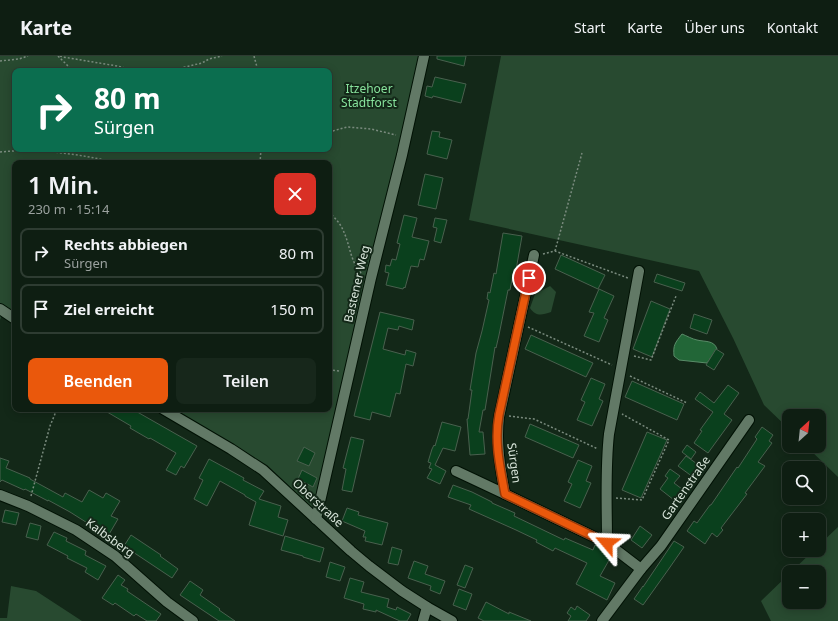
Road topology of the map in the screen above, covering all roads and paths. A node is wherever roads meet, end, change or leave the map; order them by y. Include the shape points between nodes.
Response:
1 (28, 56) edge
2 (59, 56) edge
3 (222, 56) edge
4 (254, 56) edge
5 (424, 56) edge
6 (0, 61) edge
7 (70, 68) edge
8 (124, 68) edge
9 (181, 68) edge
10 (257, 68) edge
11 (332, 131) edge
12 (407, 133) junction
13 (12, 151) edge
14 (0, 152) edge
15 (57, 152) edge
16 (582, 153) dead end
17 (101, 160) edge
18 (332, 216) edge
19 (554, 251) junction
20 (534, 255) joint
21 (639, 271) dead end
22 (371, 278) junction
23 (637, 282) junction
24 (676, 296) dead end
25 (0, 309) edge
26 (12, 317) edge
27 (519, 322) junction
28 (624, 354) junction
29 (621, 371) junction
30 (687, 403) dead end
31 (614, 409) junction
32 (56, 412) edge
33 (168, 412) edge
34 (499, 415) junction
35 (749, 420) dead end
36 (607, 453) junction
37 (456, 471) dead end
38 (505, 494) junction
39 (0, 495) edge
40 (606, 497) junction
41 (28, 506) junction
42 (316, 519) junction
43 (607, 543) junction
44 (641, 569) junction
45 (427, 607) junction
46 (193, 621) edge
47 (423, 621) edge
48 (452, 621) edge
49 (602, 621) edge

1 - 6 path
2 - 7 path
2 - 8 path
3 - 9 path
4 - 10 path
5 - 12 street, Bastener Weg
11 - 12 path via 347,127 400,136
12 - 22 street, Bastener Weg
13 - 14 path
15 - 17 path
16 - 19 path
18 - 22 path via 343,230 351,256 360,271 365,277
19 - 20 path
19 - 23 path
20 - 27 street, Sürgen
21 - 23 street
22 - 42 street, Bastener Weg
23 - 28 street
24 - 28 path via 651,360
25 - 26 street
27 - 29 path
27 - 34 street, Sürgen
28 - 29 street
29 - 30 path
29 - 31 street
31 - 36 street
31 - 40 path via 669,440 642,500
32 - 41 path
33 - 42 street, Oberstraße via 263,470
34 - 36 path via 534,419
34 - 38 street, Sürgen via 497,444
35 - 44 street, Gartenstraße
36 - 40 street
37 - 38 street
38 - 43 street, Sürgen
39 - 41 street, Kalbsberg
40 - 43 street
41 - 46 street, Kalbsberg via 76,530 116,556
42 - 45 street, Oberstraße via 374,570
43 - 44 street, Sürgen
44 - 49 street
45 - 47 street
45 - 48 street, Oberstraße

